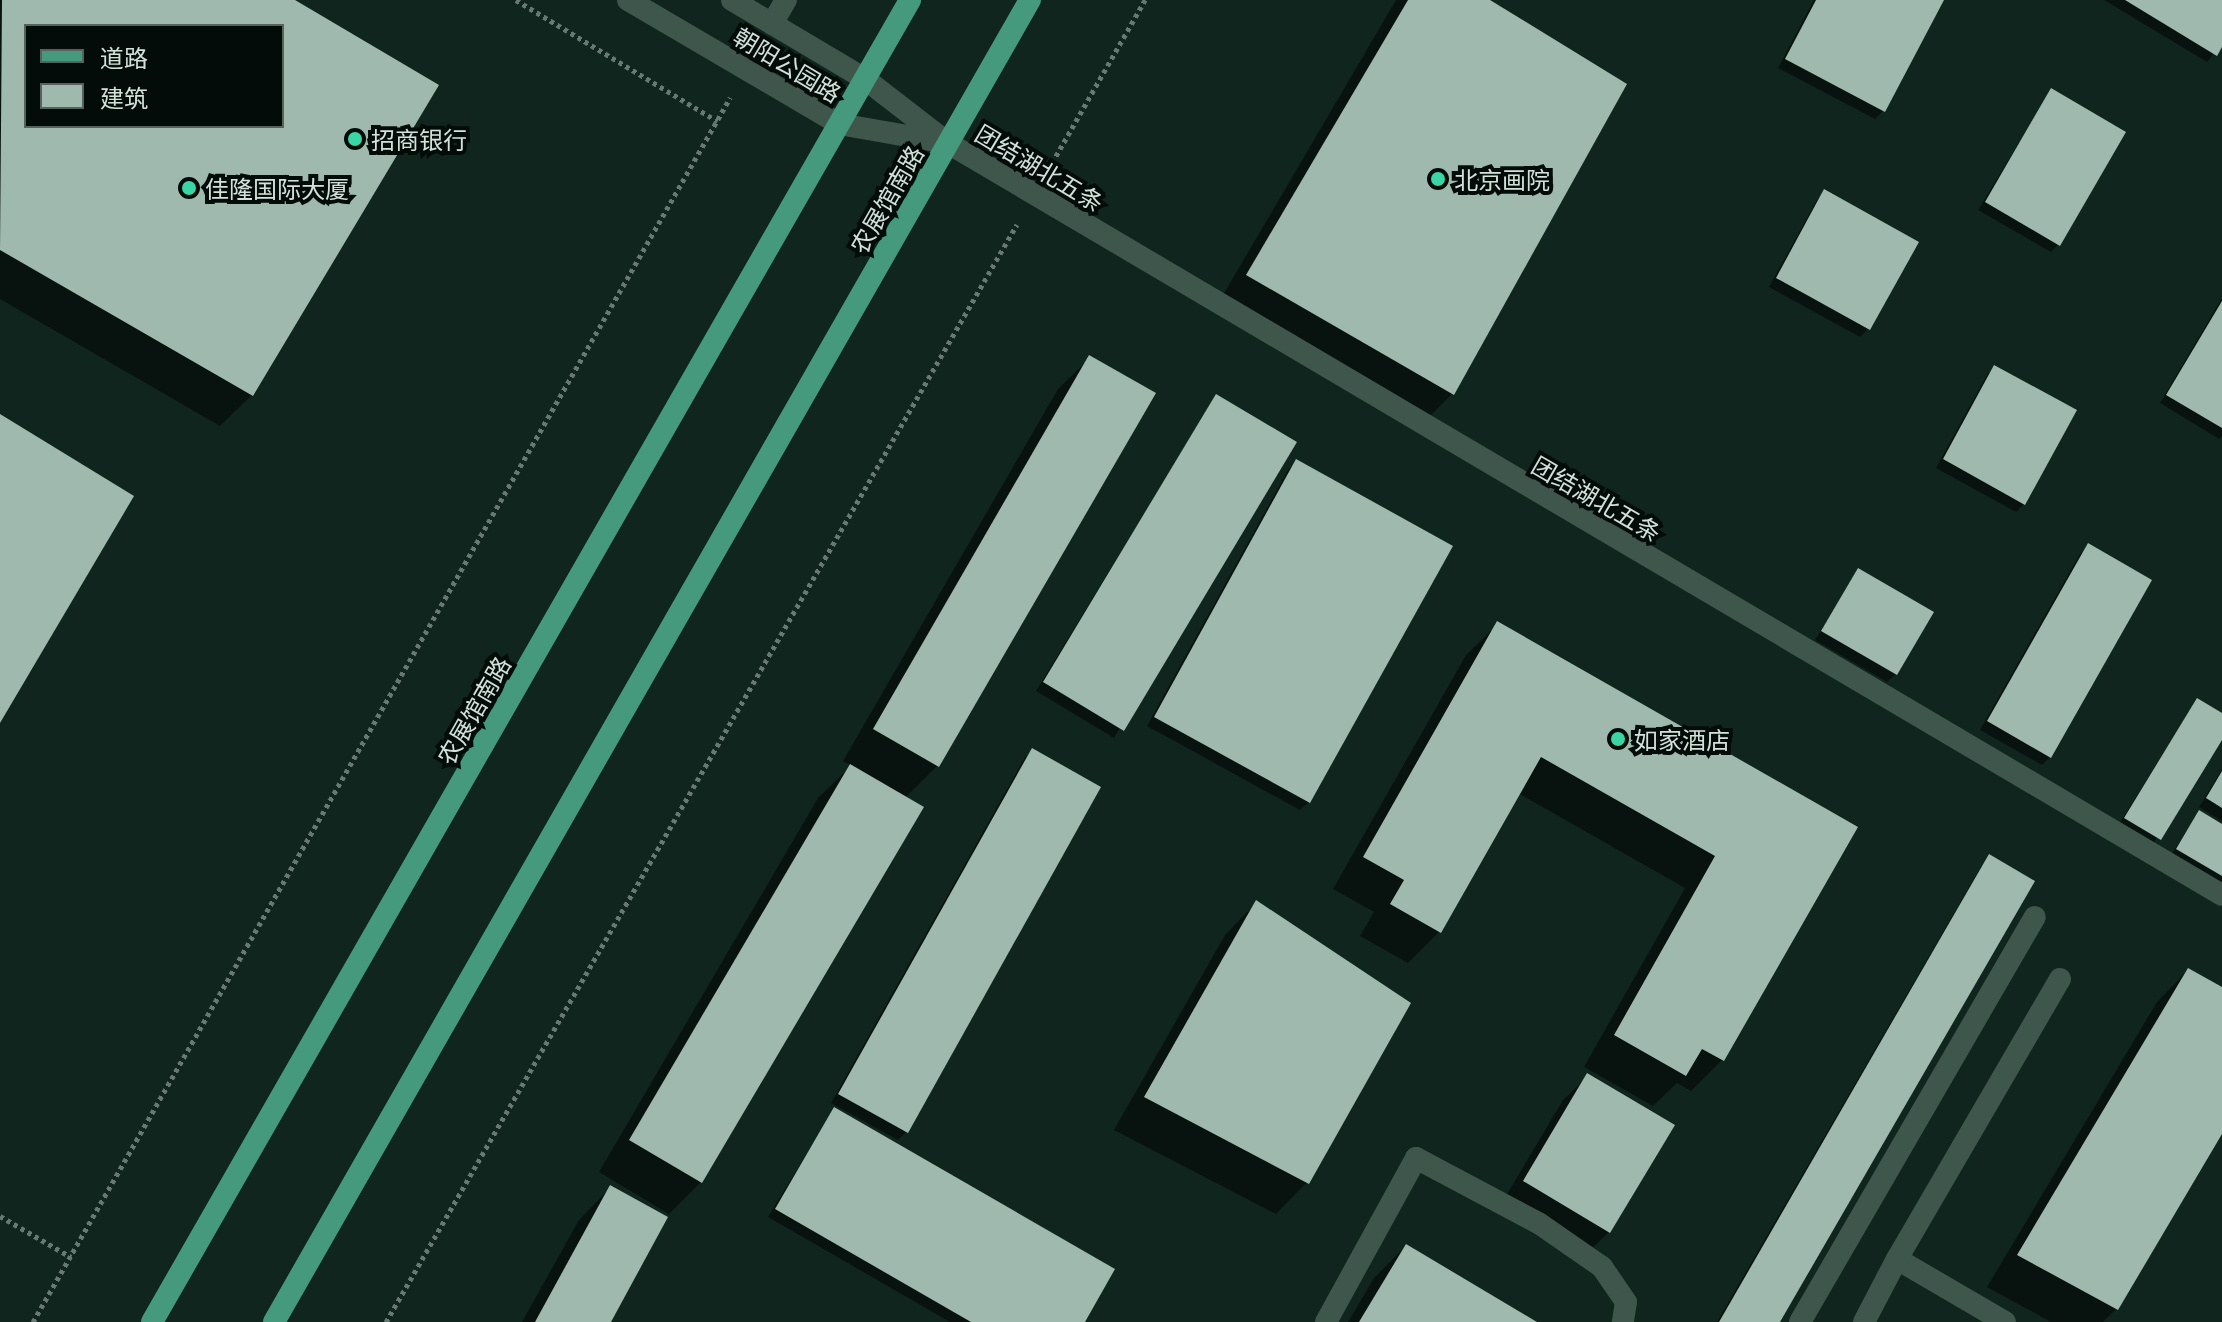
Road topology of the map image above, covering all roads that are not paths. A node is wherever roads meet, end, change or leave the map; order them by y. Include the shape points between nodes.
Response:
1 (628, 0) edge
2 (732, 0) edge
3 (786, 0) edge
4 (910, 0) edge
5 (1030, 0) edge
6 (772, 24) junction
7 (865, 79) junction
8 (839, 124) junction
9 (948, 143) junction
10 (2222, 895) edge
11 (2035, 917) dead end
12 (2060, 979) dead end
13 (1897, 1259) junction
14 (152, 1322) edge
15 (274, 1322) edge
16 (1326, 1322) edge
17 (1623, 1322) edge
18 (1800, 1322) edge
19 (1864, 1322) edge
20 (2005, 1322) edge

1 - 8 street, 朝阳公园路
2 - 6 street, 朝阳公园路
3 - 6 street
4 - 7 main road, 农展馆南路
5 - 9 main road, 农展馆南路
6 - 7 street, 朝阳公园路
7 - 8 main road, 农展馆南路
7 - 9 street, 朝阳公园路
8 - 9 street
8 - 14 main road, 农展馆南路
9 - 10 street, 团结湖北五条
9 - 15 main road, 农展馆南路
11 - 18 street
12 - 13 street
13 - 19 street
13 - 20 street
16 - 17 street via 1416,1158 1540,1224 1602,1267 1626,1302

